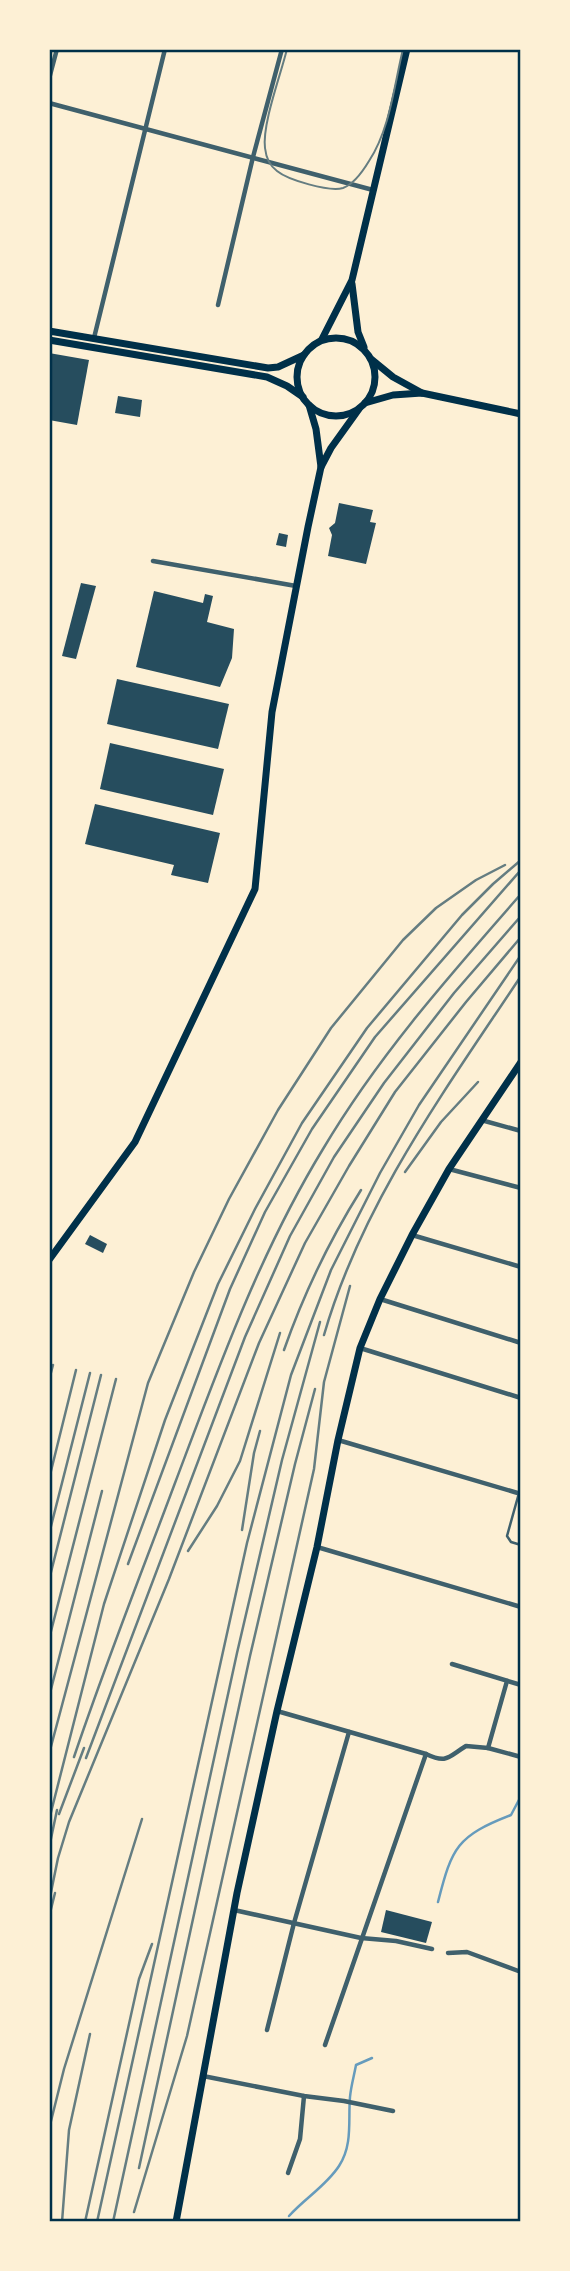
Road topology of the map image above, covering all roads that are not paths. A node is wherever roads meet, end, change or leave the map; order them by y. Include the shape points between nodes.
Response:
1 (57, 49) edge
2 (165, 49) edge
3 (282, 49) edge
4 (407, 49) edge
5 (49, 79) edge
6 (49, 103) edge
7 (144, 128) junction
8 (253, 157) junction
9 (373, 190) junction
10 (352, 280) junction
11 (218, 305) dead end
12 (49, 331) edge
13 (94, 339) junction
14 (322, 339) junction
15 (49, 340) edge
16 (365, 350) junction
17 (304, 355) junction
18 (371, 359) junction
19 (422, 393) junction
20 (303, 397) junction
21 (309, 405) junction
22 (361, 406) junction
23 (521, 414) edge
24 (321, 467) junction
25 (153, 561) dead end
26 (296, 586) junction
27 (521, 1062) edge
28 (481, 1120) junction
29 (521, 1131) edge
30 (449, 1169) junction
31 (521, 1188) edge
32 (412, 1235) junction
33 (49, 1260) edge
34 (521, 1267) edge
35 (380, 1300) junction
36 (521, 1343) edge
37 (360, 1349) junction
38 (521, 1398) edge
39 (338, 1440) junction
40 (520, 1493) edge
41 (521, 1545) edge
42 (317, 1547) junction
43 (521, 1607) edge
44 (452, 1664) dead end
45 (507, 1681) junction
46 (521, 1685) edge
47 (276, 1711) junction
48 (349, 1732) junction
49 (488, 1748) junction
50 (426, 1754) junction
51 (521, 1756) edge
52 (234, 1910) junction
53 (294, 1923) junction
54 (361, 1938) junction
55 (432, 1949) dead end
56 (448, 1953) dead end
57 (521, 1972) edge
58 (267, 2030) dead end
59 (325, 2045) dead end
60 (202, 2076) junction
61 (304, 2096) junction
62 (393, 2111) dead end
63 (288, 2173) dead end
64 (176, 2222) edge

1 - 5 street
2 - 7 street
3 - 8 street
4 - 9 main road
6 - 7 street
7 - 8 street
7 - 13 street
8 - 9 street
8 - 11 street
9 - 10 main road
10 - 14 main road
10 - 16 main road via 358,332
12 - 13 main road
13 - 17 main road via 268,368
14 - 16 main road via 343,339
14 - 17 main road
15 - 20 main road via 267,377
16 - 18 main road
17 - 20 main road via 297,374
18 - 19 main road
18 - 22 main road via 375,383
19 - 22 main road via 393,395
19 - 23 main road
20 - 21 main road
21 - 22 main road via 332,416
21 - 24 main road
22 - 24 main road
24 - 26 main road
25 - 26 street
26 - 33 main road via 272,712 255,889 135,1142
27 - 28 main road
28 - 29 street
28 - 30 main road
30 - 31 street
30 - 32 main road
32 - 34 street
32 - 35 main road
35 - 36 street
35 - 37 main road
37 - 38 street
37 - 39 main road
39 - 40 street
39 - 42 main road
40 - 41 lane via 507,1536
42 - 43 street
42 - 47 main road
44 - 45 street
45 - 46 street
45 - 49 street
47 - 48 street
47 - 52 main road
48 - 50 street
48 - 53 street
49 - 50 street via 466,1746 440,1761
49 - 51 street
50 - 54 street
52 - 53 street
52 - 60 main road
53 - 54 street
53 - 58 street
54 - 55 street
54 - 59 street
56 - 57 street via 467,1952
60 - 61 street
60 - 64 main road
61 - 62 street
61 - 63 street via 300,2139

